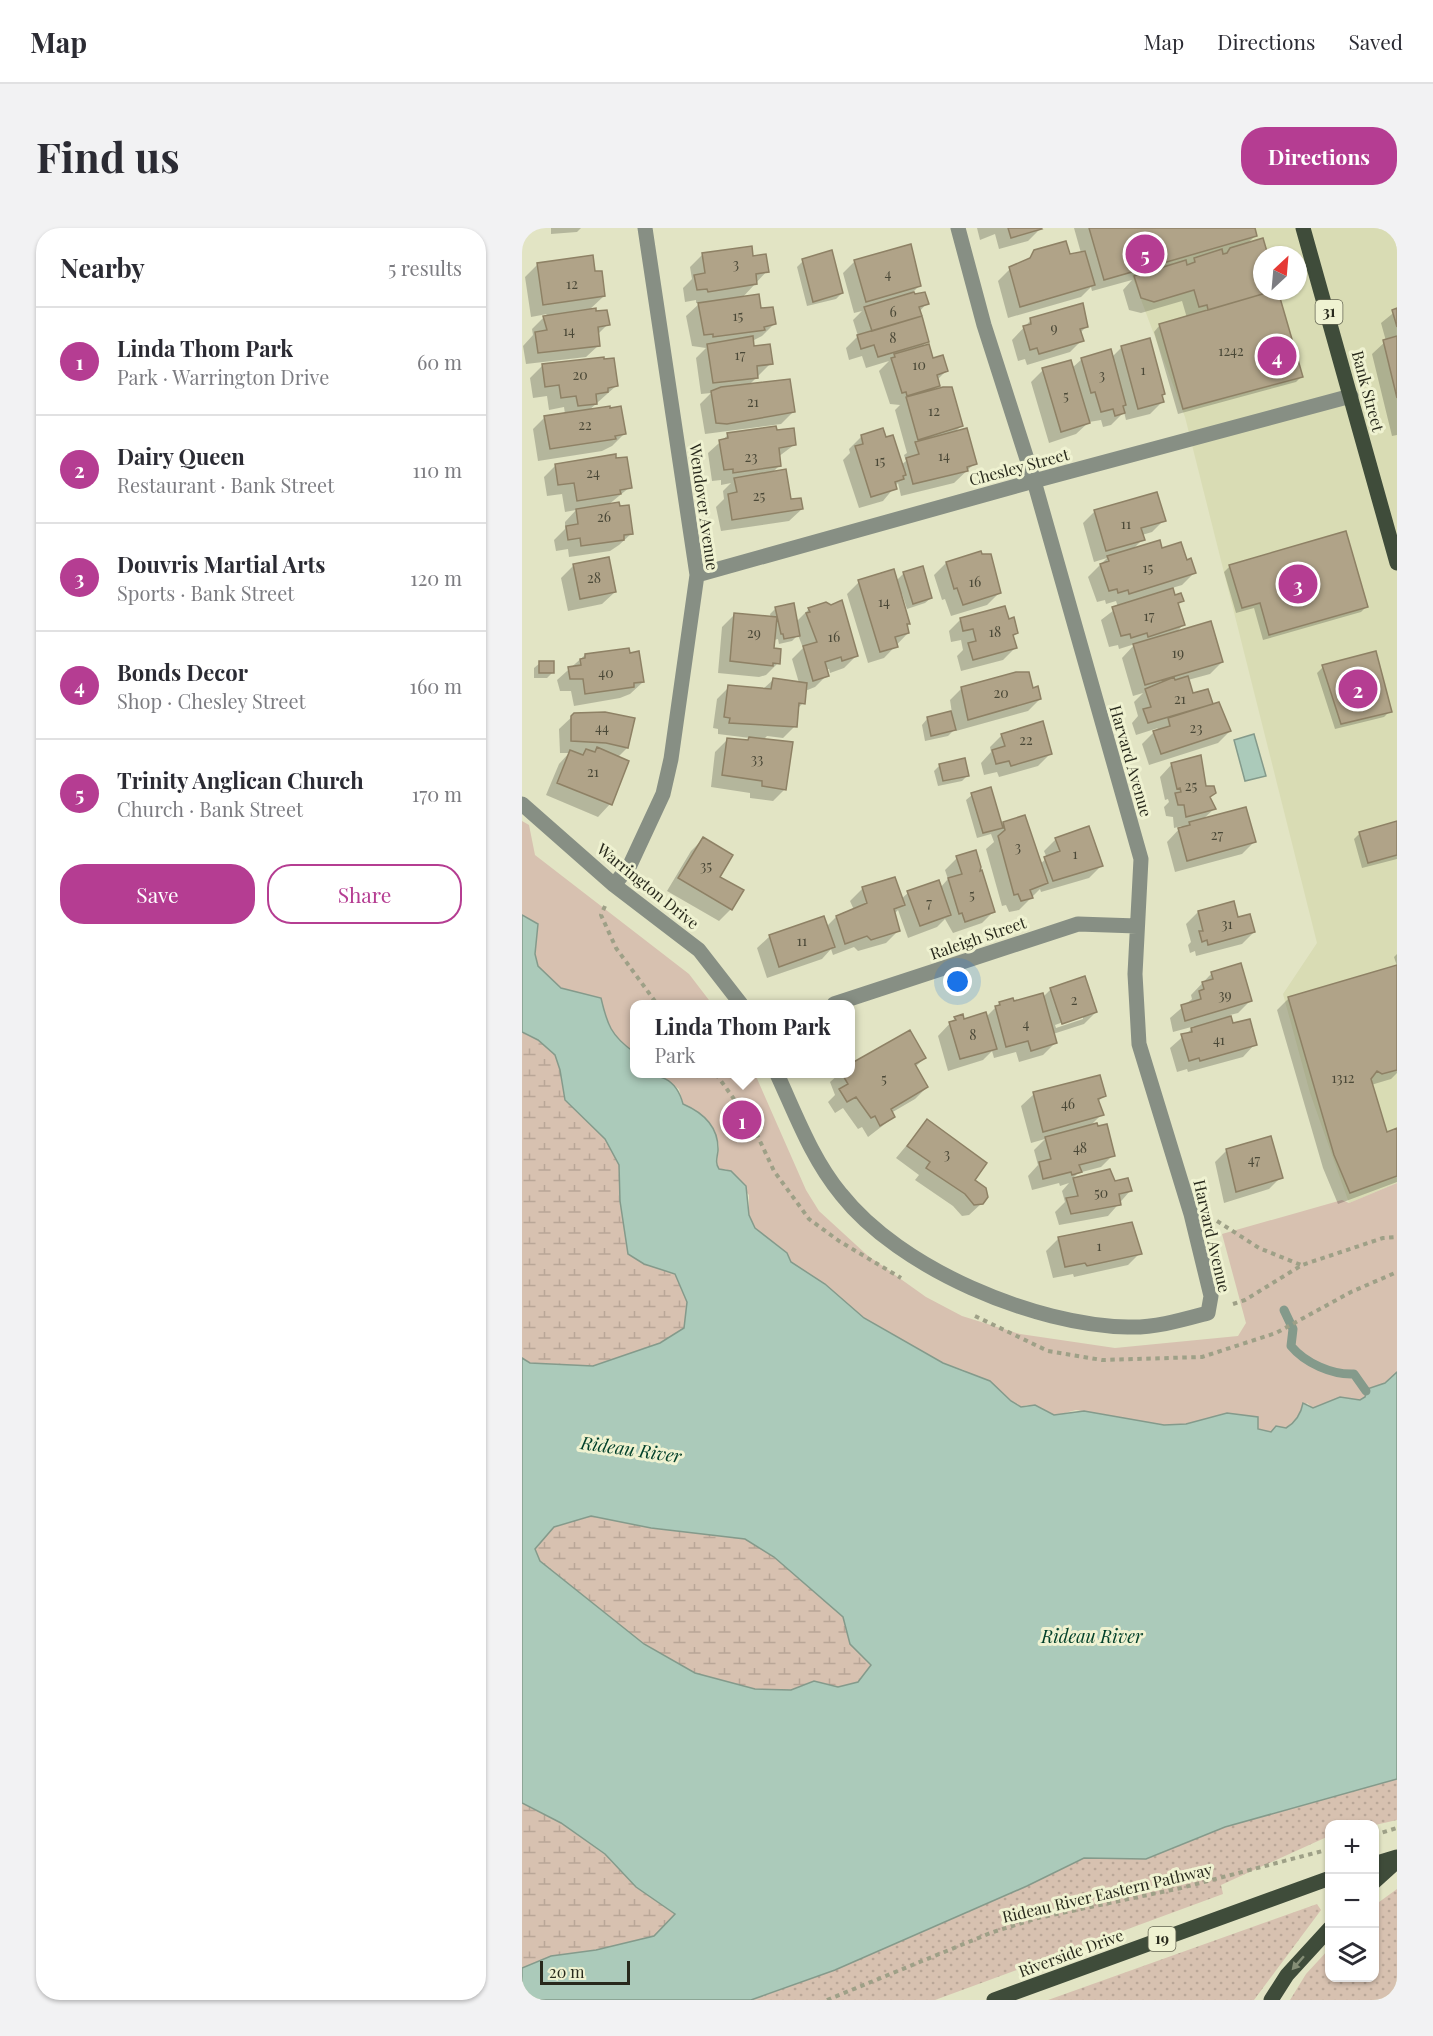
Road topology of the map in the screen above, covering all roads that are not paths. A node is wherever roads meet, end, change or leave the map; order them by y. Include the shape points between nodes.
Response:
1 (645, 228) edge
2 (958, 228) edge
3 (1303, 228) edge
4 (1351, 396) junction
5 (1034, 481) junction
6 (1397, 563) edge
7 (697, 575) junction
8 (522, 804) edge
9 (614, 885) junction
10 (1137, 926) junction
11 (738, 1000) edge
12 (849, 1000) edge
13 (779, 1078) edge
14 (1397, 1859) edge
15 (1379, 1863) edge
16 (1379, 1877) edge
17 (1325, 1879) edge
18 (1325, 1932) edge
19 (994, 2000) edge
20 (1271, 2000) edge

1 - 7 street, Wendover Avenue
2 - 5 street, Harvard Avenue via 984,325
3 - 4 main road, Bank Street / 31
4 - 5 street, Chesley Street
4 - 6 main road, Bank Street / 31
5 - 7 street, Chesley Street
5 - 10 street, Harvard Avenue via 1141,859
7 - 9 street, Wendover Avenue via 663,794 630,865
8 - 9 street, Warrington Drive
9 - 11 street, Warrington Drive via 699,950
10 - 12 street, Raleigh Street via 1078,924
10 - 13 street, Harvard Avenue via 1139,1044 1191,1214 1210,1296 1209,1313 1130,1328 1080,1324 1030,1312 946,1274 882,1235 841,1194 809,1144
14 - 15 main road
14 - 16 main road
17 - 19 main road, Riverside Drive / 19
18 -> 20 main road via 1287,1975

